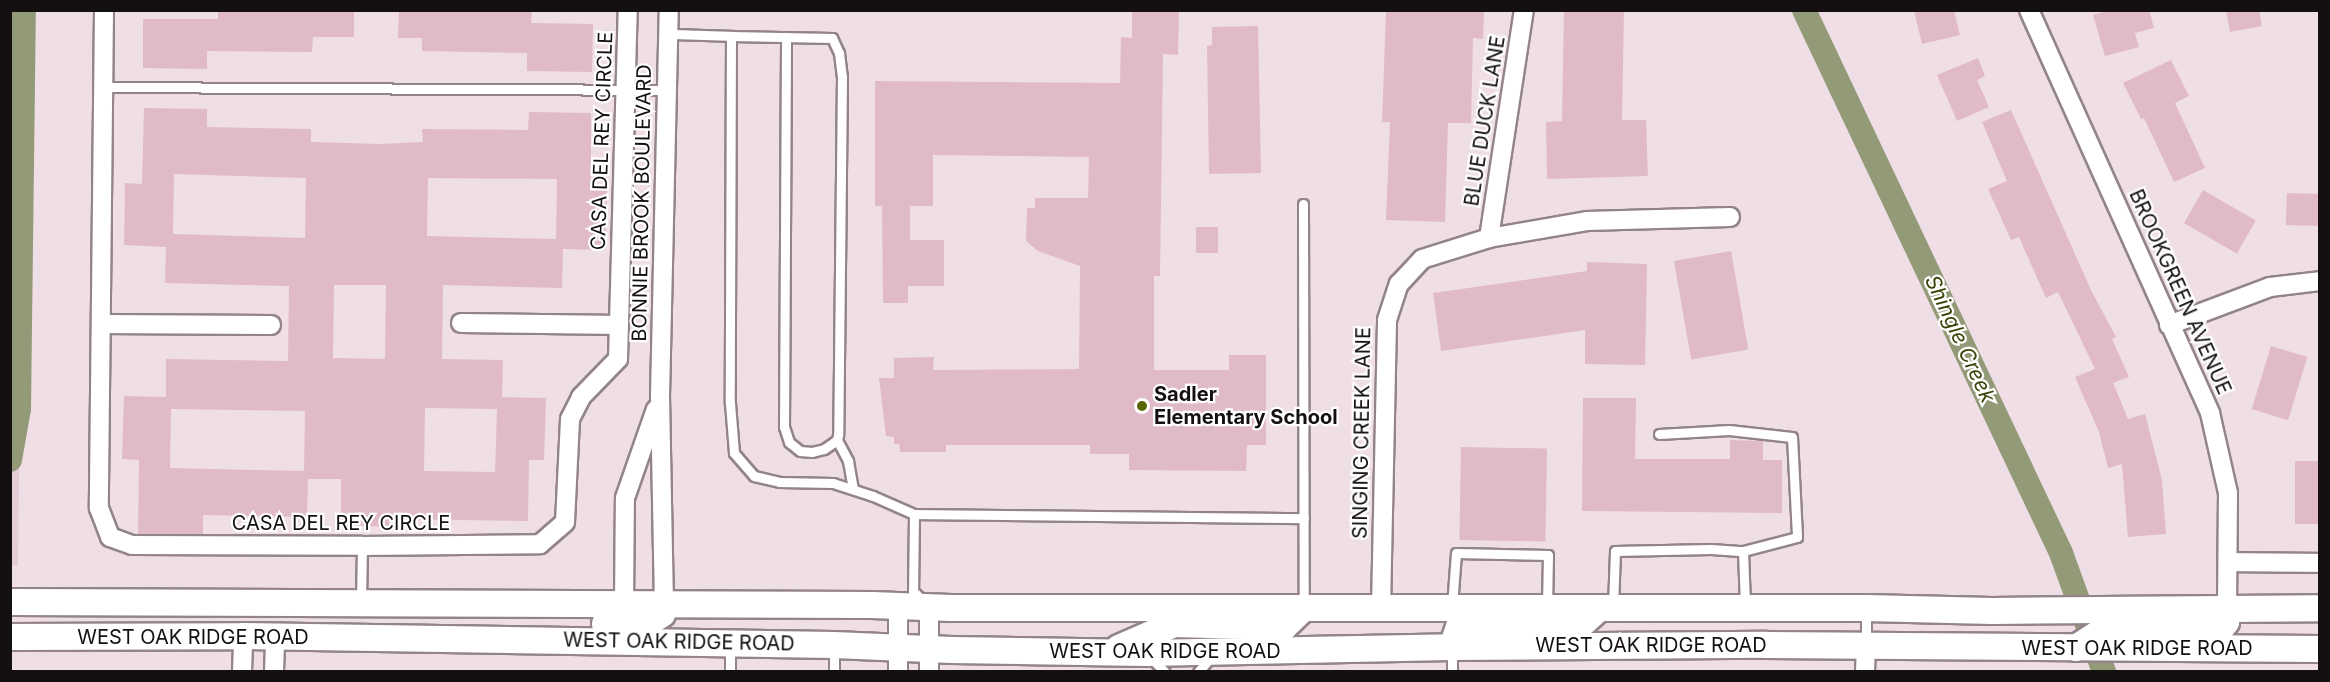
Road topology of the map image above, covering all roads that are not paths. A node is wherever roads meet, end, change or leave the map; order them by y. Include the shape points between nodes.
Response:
1 (104, 10) edge
2 (628, 10) edge
3 (669, 10) edge
4 (1524, 10) edge
5 (2029, 10) edge
6 (669, 34) junction
7 (731, 36) junction
8 (786, 37) junction
9 (103, 87) junction
10 (626, 90) junction
11 (668, 90) junction
12 (1303, 204) dead end
13 (1730, 218) dead end
14 (1489, 238) junction
15 (2319, 281) edge
16 (461, 323) dead end
17 (101, 324) junction
18 (271, 325) dead end
19 (619, 325) junction
20 (2169, 325) junction
21 (660, 396) junction
22 (1659, 434) dead end
23 (837, 440) junction
24 (853, 489) junction
25 (914, 514) junction
26 (1304, 518) junction
27 (362, 546) junction
28 (1743, 551) junction
29 (2228, 562) junction
30 (2319, 563) edge
31 (10, 602) edge
32 (914, 602) junction
33 (361, 604) junction
34 (461, 604) junction
35 (624, 604) junction
36 (664, 605) junction
37 (1304, 608) junction
38 (1381, 608) junction
39 (1451, 608) junction
40 (1547, 608) junction
41 (1606, 608) junction
42 (1745, 608) junction
43 (1866, 608) junction
44 (2227, 608) junction
45 (2319, 608) edge
46 (243, 636) junction
47 (10, 637) edge
48 (275, 637) junction
49 (458, 639) junction
50 (730, 643) junction
51 (834, 645) junction
52 (1866, 646) junction
53 (2076, 648) junction
54 (2319, 649) edge
55 (1108, 653) junction
56 (1146, 653) junction
57 (1216, 653) junction
58 (898, 659) edge
59 (1452, 659) edge
60 (929, 660) edge
61 (242, 672) edge
62 (274, 672) edge
63 (730, 672) edge
64 (834, 672) edge
65 (1165, 672) edge
66 (1198, 672) edge
67 (1865, 672) edge

1 - 9 street, CASA DEL REY CIRCLE
2 - 10 street, CASA DEL REY CIRCLE
3 - 6 street, BONNIE BROOK BOULEVARD
4 - 14 street, BLUE DUCK LANE
5 - 20 street, BROOKGREEN AVENUE
6 - 7 lane
6 - 11 street, BONNIE BROOK BOULEVARD
7 - 8 lane
7 - 24 lane via 730,403 734,453 754,476 779,482 833,483
8 - 23 lane via 832,38 839,53 842,77
8 - 23 lane via 784,427 789,442 800,451 824,449
9 - 10 lane
9 - 17 street, CASA DEL REY CIRCLE
10 - 11 lane
10 - 19 street, CASA DEL REY CIRCLE
11 - 21 street, BONNIE BROOK BOULEVARD
12 - 26 lane
13 - 14 street, SINGING CREEK LANE via 1587,220
14 - 38 street, SINGING CREEK LANE via 1422,259 1399,284 1387,320
15 - 20 street via 2270,287
16 - 19 street
17 - 18 street
17 - 27 street, CASA DEL REY CIRCLE via 99,508 110,537 132,545
19 - 27 street, CASA DEL REY CIRCLE via 618,359 582,398 570,419 565,522 540,544
20 - 29 street, BROOKGREEN AVENUE via 2210,413 2228,493
21 - 35 street, BONNIE BROOK BOULEVARD via 625,498
21 - 36 street, BONNIE BROOK BOULEVARD
22 - 28 lane via 1729,430 1792,437 1797,537
23 - 24 lane via 848,461
24 - 25 lane
25 - 26 lane
25 - 32 lane
26 - 37 lane
27 - 33 lane
28 - 41 lane via 1615,551
28 - 42 lane
29 - 30 street
29 - 44 street, BROOKGREEN AVENUE
31 - 33 street, WEST OAK RIDGE ROAD
32 - 36 street, WEST OAK RIDGE ROAD
32 - 37 street, WEST OAK RIDGE ROAD
32 - 58 street
32 - 60 street
33 - 34 street, WEST OAK RIDGE ROAD
34 - 35 street, WEST OAK RIDGE ROAD
34 - 46 street via 416,623 260,621 244,629
35 - 36 street, WEST OAK RIDGE ROAD
36 - 49 street via 662,614 648,623 494,625
37 - 38 street, WEST OAK RIDGE ROAD
37 - 55 street via 1284,627 1174,624
38 - 39 street, WEST OAK RIDGE ROAD
39 - 40 street, WEST OAK RIDGE ROAD
39 - 40 lane via 1456,553 1548,555
40 - 41 street, WEST OAK RIDGE ROAD
41 - 42 street, WEST OAK RIDGE ROAD
41 - 59 street via 1576,629 1459,627
42 - 43 street, WEST OAK RIDGE ROAD
43 - 44 street, WEST OAK RIDGE ROAD
43 - 52 lane
44 - 45 street, WEST OAK RIDGE ROAD
44 - 53 street via 2222,627 2104,630
46 - 47 street, WEST OAK RIDGE ROAD
46 - 48 street, WEST OAK RIDGE ROAD
46 - 61 street
48 - 49 street, WEST OAK RIDGE ROAD
48 - 62 street
49 - 50 street, WEST OAK RIDGE ROAD
50 - 51 street, WEST OAK RIDGE ROAD
50 - 63 lane
51 - 58 street, WEST OAK RIDGE ROAD
51 - 64 lane
52 - 53 street, WEST OAK RIDGE ROAD
52 - 59 street, WEST OAK RIDGE ROAD
52 - 67 street
53 - 54 street, WEST OAK RIDGE ROAD
55 - 56 street, WEST OAK RIDGE ROAD
55 - 60 street, WEST OAK RIDGE ROAD
56 - 57 street, WEST OAK RIDGE ROAD
56 - 65 lane
57 - 59 street, WEST OAK RIDGE ROAD
57 - 66 lane
58 - 60 street, WEST OAK RIDGE ROAD

